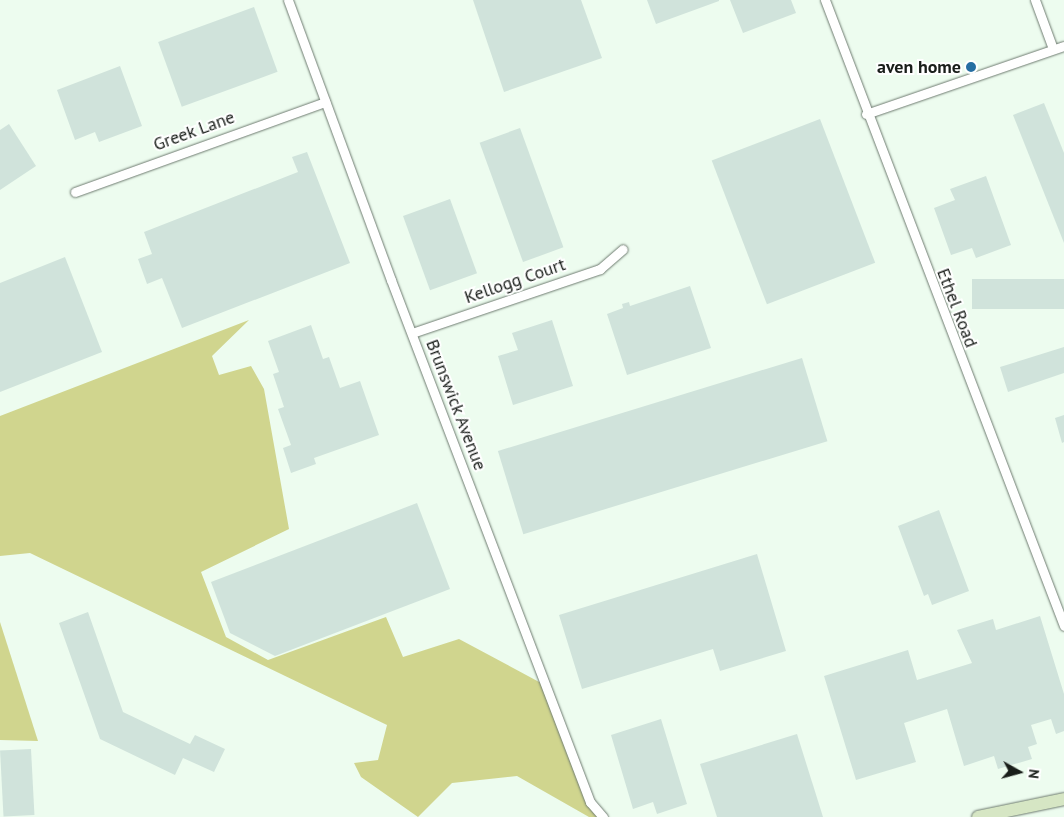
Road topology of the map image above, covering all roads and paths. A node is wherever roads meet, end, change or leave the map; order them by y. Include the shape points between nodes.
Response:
1 (288, 0) edge
2 (825, 0) edge
3 (1035, 0) edge
4 (1064, 46) edge
5 (1053, 49) junction
6 (325, 102) junction
7 (866, 114) junction
8 (75, 192) dead end
9 (623, 249) dead end
10 (412, 333) junction
11 (1064, 626) edge
12 (1064, 799) edge
13 (603, 817) edge
14 (978, 817) edge

1 - 6 street, Brunswick Avenue
2 - 7 street, Ethel Road
3 - 5 street
4 - 5 street
5 - 7 street
6 - 8 street, Greek Lane
6 - 10 street, Brunswick Avenue
7 - 11 street, Ethel Road
9 - 10 street, Kellogg Court via 600,269
10 - 13 street, Brunswick Avenue via 590,802
12 - 14 street

